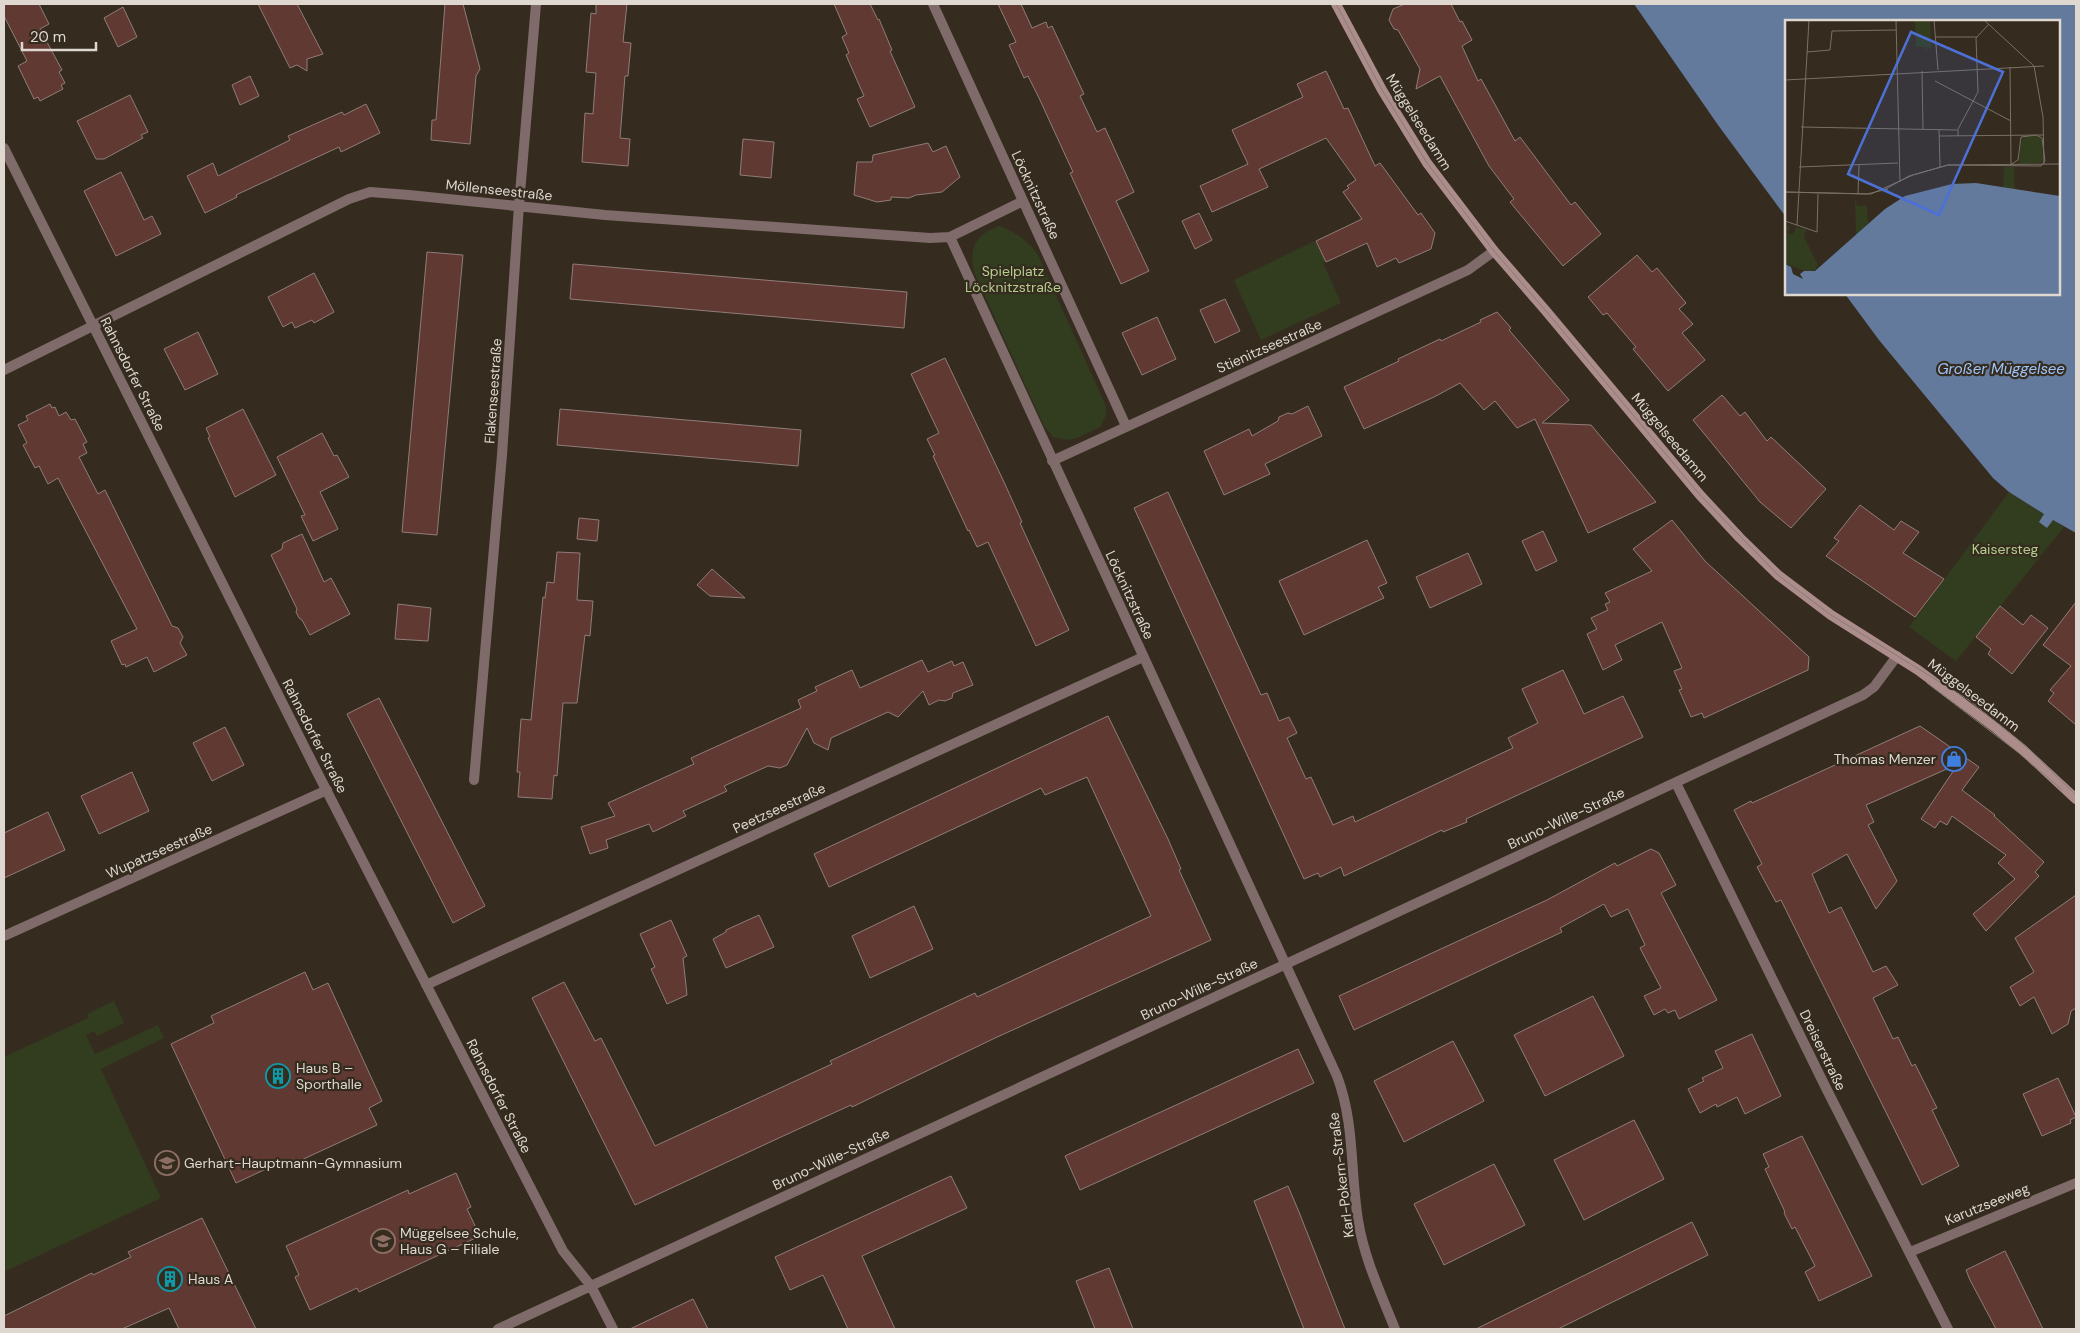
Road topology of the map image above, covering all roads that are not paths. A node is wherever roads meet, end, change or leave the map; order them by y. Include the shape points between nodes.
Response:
1 (536, 4) edge
2 (933, 4) edge
3 (1336, 4) edge
4 (4, 148) edge
5 (1023, 201) junction
6 (519, 205) junction
7 (950, 237) junction
8 (1494, 251) junction
9 (93, 324) junction
10 (4, 370) edge
11 (1126, 426) junction
12 (1052, 461) junction
13 (1897, 656) junction
14 (1143, 657) junction
15 (474, 780) dead end
16 (1676, 783) junction
17 (327, 790) junction
18 (2076, 799) edge
19 (4, 936) edge
20 (1286, 964) junction
21 (426, 985) junction
22 (2076, 1183) edge
23 (1910, 1252) junction
24 (591, 1286) junction
25 (498, 1329) edge
26 (612, 1329) edge
27 (1395, 1329) edge
28 (1948, 1329) edge

1 - 6 street, Flakenseestraße
2 - 5 street, Löcknitzstraße
3 - 8 main road, Müggelseedamm via 1382,90 1427,163
4 - 9 street, Rahnsdorfer Straße
5 - 7 street, Möllenseestraße
5 - 11 street, Löcknitzstraße
6 - 7 street, Möllenseestraße via 670,220
6 - 9 street, Möllenseestraße via 370,192 349,199
6 - 15 street, Flakenseestraße
7 - 12 street, Löcknitzstraße
8 - 11 street, Stienitzseestraße via 1468,270
8 - 13 main road, Müggelseedamm via 1740,538 1778,575
9 - 10 street, Möllenseestraße
9 - 17 street, Rahnsdorfer Straße
11 - 12 street, Stienitzseestraße
12 - 14 street, Löcknitzstraße
13 - 16 street, Bruno-Wille-Straße via 1874,687 1863,694
13 - 18 main road, Müggelseedamm via 2022,748
14 - 20 street, Löcknitzstraße
14 - 21 street, Peetzseestraße
16 - 20 street, Bruno-Wille-Straße
16 - 23 street, Dreiserstraße
17 - 19 street, Wupatzseestraße
17 - 21 street, Rahnsdorfer Straße
20 - 24 street, Bruno-Wille-Straße
20 - 27 street, Karl-Pokern-Straße via 1346,1099 1352,1134 1358,1221 1366,1256
21 - 24 street, Rahnsdorfer Straße via 563,1251
22 - 23 street, Karutzseeweg
23 - 28 street, Dreiserstraße
24 - 25 street, Bruno-Wille-Straße
24 - 26 street, Rahnsdorfer Straße

